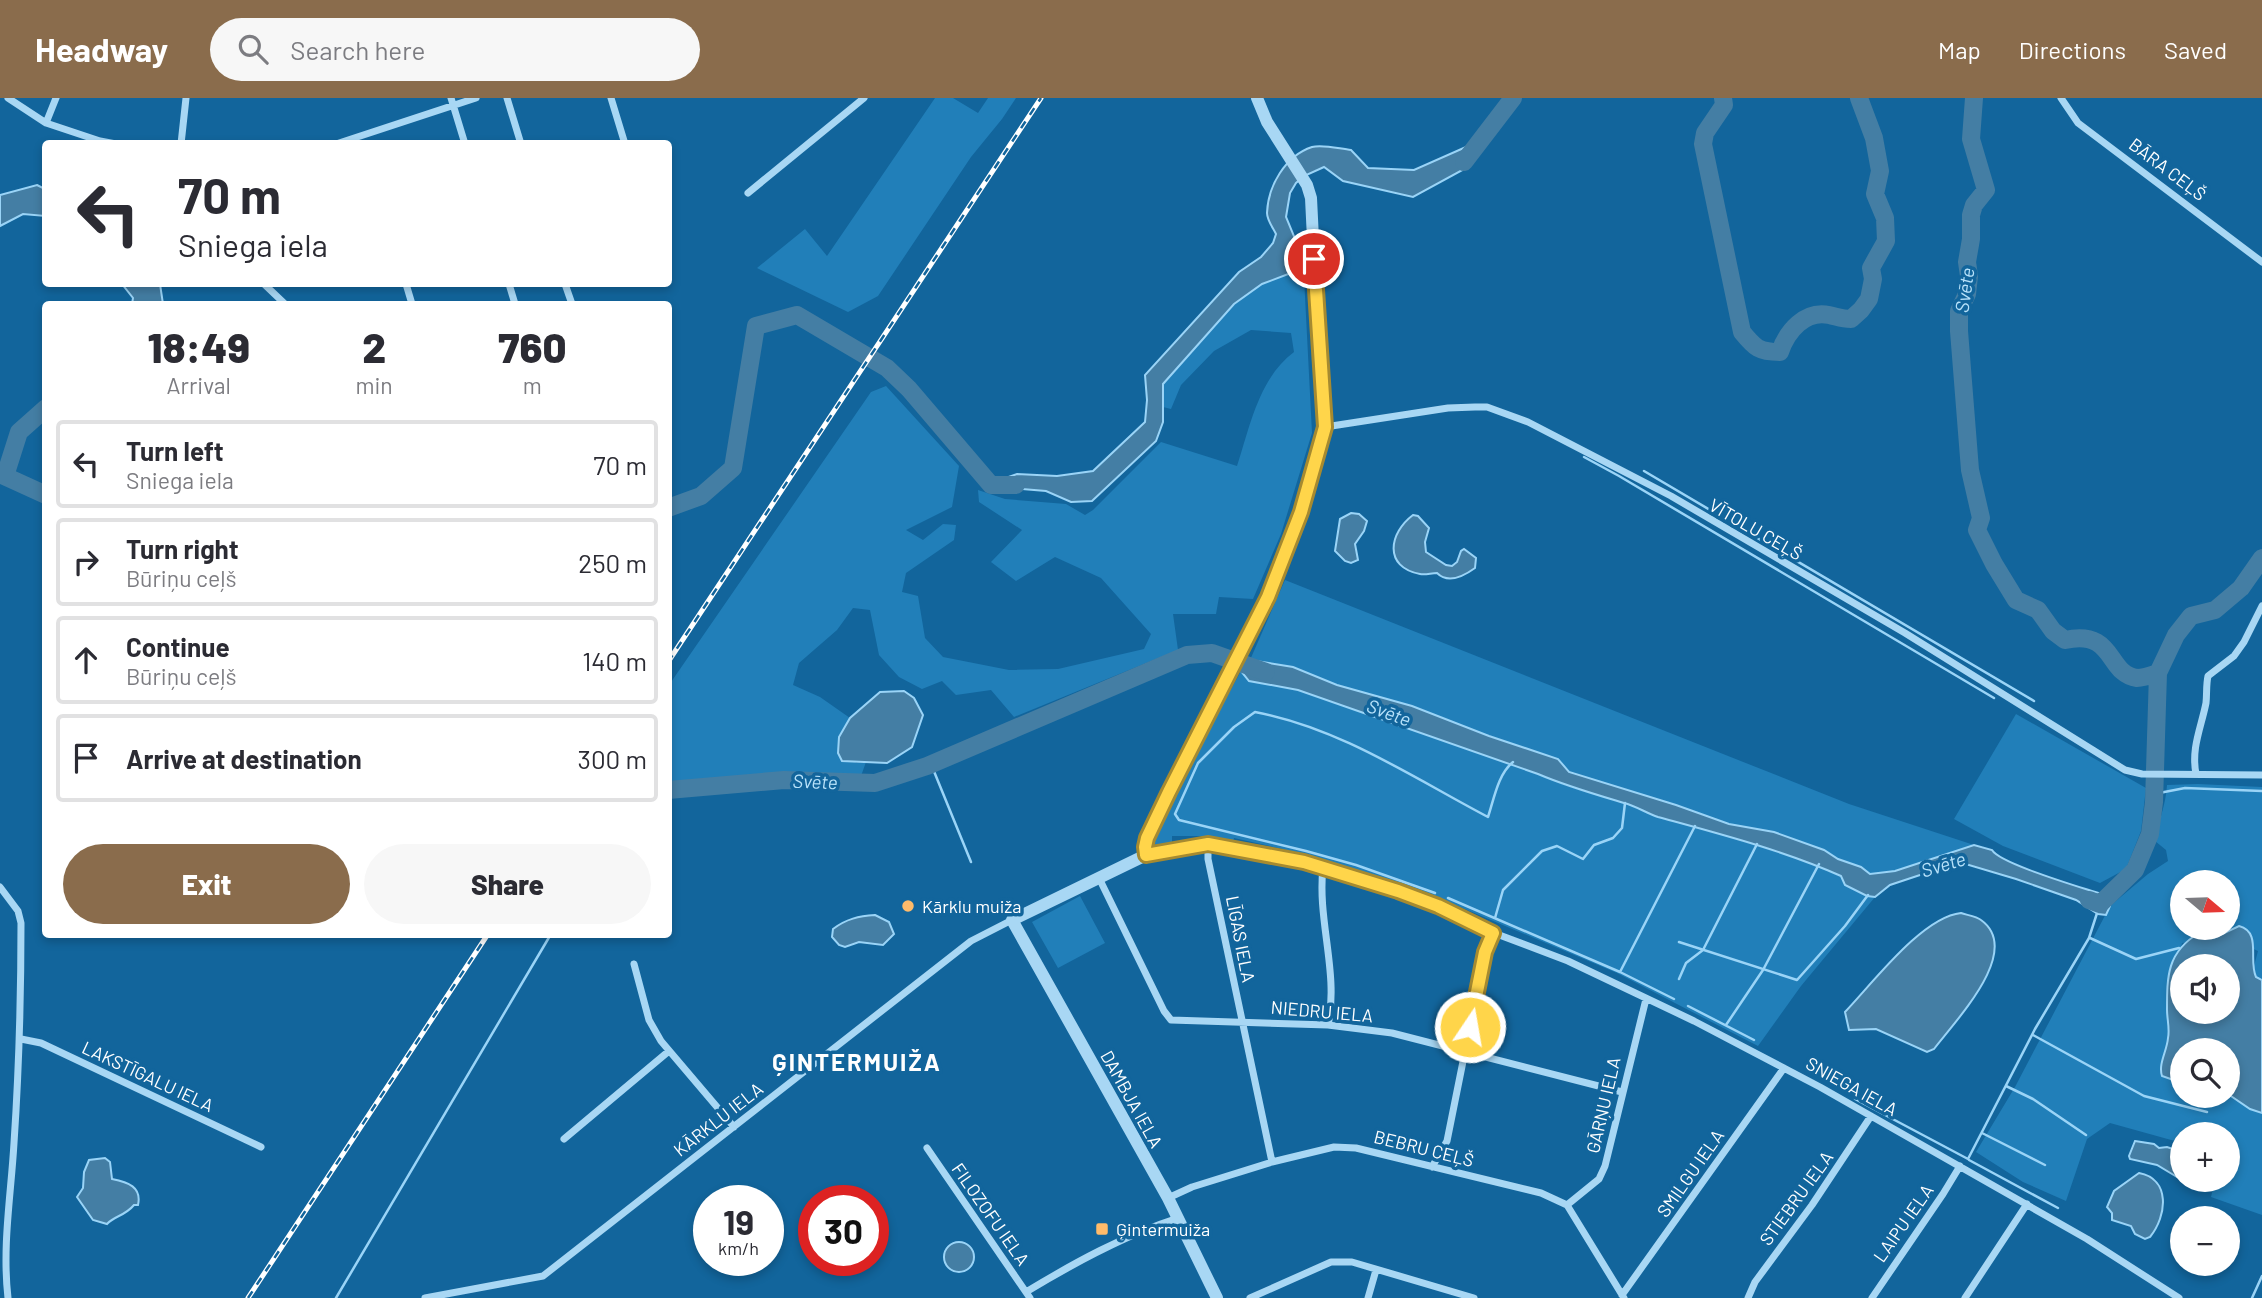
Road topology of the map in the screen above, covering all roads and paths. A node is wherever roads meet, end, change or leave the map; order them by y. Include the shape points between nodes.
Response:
1 (8, 98) edge
2 (56, 98) edge
3 (186, 98) edge
4 (475, 98) edge
5 (507, 98) edge
6 (611, 98) edge
7 (864, 98) edge
8 (1258, 98) edge
9 (2061, 98) edge
10 (452, 102) edge
11 (46, 123) junction
12 (363, 134) junction
13 (97, 140) edge
14 (181, 140) edge
15 (347, 140) edge
16 (365, 140) edge
17 (464, 140) edge
18 (520, 140) edge
19 (624, 140) edge
20 (748, 193) dead end
21 (2262, 262) edge
22 (267, 287) edge
23 (282, 301) edge
24 (1325, 427) junction
25 (2262, 606) edge
26 (2196, 774) junction
27 (2262, 775) edge
28 (1208, 844) junction
29 (1146, 855) junction
30 (1324, 868) junction
31 (1099, 878) junction
32 (0, 887) edge
33 (1012, 920) junction
34 (1493, 933) junction
35 (634, 964) dead end
36 (1646, 999) junction
37 (1241, 1021) junction
38 (1328, 1025) junction
39 (20, 1039) junction
40 (669, 1051) junction
41 (1464, 1051) junction
42 (1784, 1068) junction
43 (1622, 1092) junction
44 (1871, 1116) junction
45 (734, 1127) junction
46 (564, 1139) dead end
47 (261, 1147) dead end
48 (927, 1148) dead end
49 (1272, 1162) junction
50 (1960, 1166) junction
51 (1432, 1167) junction
52 (1168, 1198) junction
53 (2027, 1204) junction
54 (1567, 1205) junction
55 (1178, 1218) junction
56 (1376, 1270) junction
57 (1028, 1295) edge
58 (1623, 1297) edge
59 (1968, 1297) edge
60 (8, 1298) edge
61 (425, 1298) edge
62 (1217, 1298) edge
63 (1250, 1298) edge
64 (1368, 1298) edge
65 (1474, 1298) edge
66 (1748, 1298) edge
67 (1872, 1298) edge
68 (2179, 1298) edge

1 - 11 street
2 - 11 street
3 - 14 street
4 - 10 street
5 - 18 street
6 - 19 street
7 - 20 street
8 - 24 street via 1311,198
9 - 21 street, BĀRA CEĻŠ via 2078,123
10 - 12 street
10 - 17 street
11 - 13 street
12 - 15 street
12 - 16 street
22 - 23 street
24 - 26 street, VĪTOLU CEĻŠ via 1475,407 1528,422 1671,496 2004,692 2109,762 2143,774
24 - 29 street via 1268,597 1147,838
25 - 26 street via 2234,656 2208,676 2193,760
26 - 27 street
28 - 29 street, SNIEGA IELA
28 - 30 street, SNIEGA IELA
28 - 37 street, LĪGAS IELA
29 - 31 street, SNIEGA IELA
30 - 34 street, SNIEGA IELA via 1438,906
30 - 38 street via 1332,1009
31 - 33 street, SNIEGA IELA
31 - 37 street, NIEDRU IELA via 1171,1020
32 - 39 street via 20,916
33 - 45 street, KĀRKLU IELA via 971,941
33 - 52 street, DAMBJA IELA
34 - 36 street, SNIEGA IELA via 1568,961
34 - 41 street
35 - 40 street via 649,1020
36 - 42 street, SNIEGA IELA
36 - 43 street, GĀRŅU IELA
37 - 38 street, NIEDRU IELA
37 - 49 street, LĪGAS IELA
38 - 41 street, NIEDRU IELA via 1392,1033
39 - 47 street, LAKSTĪGALU IELA via 41,1043
39 - 60 street via 6,1235
40 - 45 street
40 - 46 street
41 - 43 street, NIEDRU IELA
41 - 51 street via 1447,1141
42 - 44 street, SNIEGA IELA
42 - 58 street, SMILGU IELA
43 - 54 street, GĀRŅU IELA via 1599,1179
44 - 50 street, SNIEGA IELA
44 - 66 street, STIEBRU IELA
45 - 61 street, KĀRKLU IELA via 543,1276
48 - 57 street, FILOZOFU IELA
49 - 51 street, BEBRU CEĻŠ via 1345,1147
49 - 52 street, BEBRU CEĻŠ
50 - 53 street, SNIEGA IELA
50 - 67 street, LAIPU IELA
51 - 54 street, BEBRU CEĻŠ via 1541,1193
52 - 55 street, DAMBJA IELA
53 - 59 street
53 - 68 street, SNIEGA IELA
54 - 58 street
55 - 57 street via 1111,1246
55 - 62 street, DAMBJA IELA
56 - 63 street via 1352,1262 1331,1262
56 - 64 street
56 - 65 street

